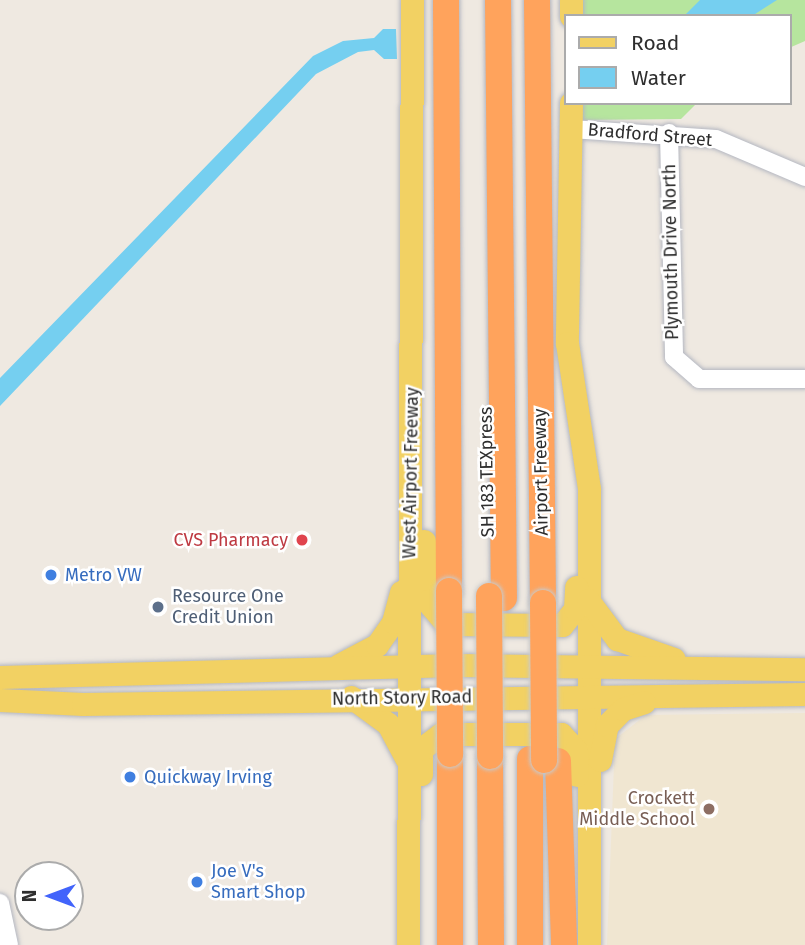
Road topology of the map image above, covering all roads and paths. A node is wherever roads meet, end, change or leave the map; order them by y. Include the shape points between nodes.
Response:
1 (412, 0) edge
2 (446, 0) edge
3 (484, 0) edge
4 (499, 0) edge
5 (537, 0) edge
6 (571, 105) edge
7 (571, 129) junction
8 (669, 133) junction
9 (805, 177) edge
10 (805, 379) edge
11 (584, 470) junction
12 (410, 492) junction
13 (409, 562) junction
14 (496, 597) junction
15 (588, 600) junction
16 (587, 665) junction
17 (334, 667) junction
18 (362, 667) junction
19 (410, 667) junction
20 (689, 667) junction
21 (805, 669) edge
22 (0, 677) edge
23 (805, 694) edge
24 (677, 695) junction
25 (351, 697) junction
26 (409, 697) junction
27 (588, 699) junction
28 (0, 700) edge
29 (241, 701) junction
30 (525, 758) junction
31 (409, 764) junction
32 (450, 888) junction
33 (0, 903) edge
34 (590, 912) junction
35 (408, 913) junction
36 (9, 945) edge
37 (408, 945) edge
38 (441, 945) edge
39 (450, 945) edge
40 (491, 945) edge
41 (504, 945) edge
42 (530, 945) edge
43 (543, 945) edge
44 (564, 945) edge
45 (589, 945) edge

1 - 12 main road, West Airport Freeway
2 - 32 highway, bridge
3 - 14 highway, SH 183 TEXpress
4 - 14 highway, SH 183 TEXpress
5 - 30 highway, Airport Freeway, bridge via 544,681
6 - 7 main road
7 - 8 street, Bradford Street
7 - 11 main road via 566,343
8 - 9 street, Bradford Street via 716,139
8 - 10 street, Plymouth Drive North via 674,357 699,379
11 - 12 main road via 579,491 575,609 562,625 549,627 446,624 436,615 427,601 423,517
11 - 15 main road via 589,489
12 - 13 main road, West Airport Freeway
13 - 17 main road via 393,622 377,645
13 - 19 main road, West Airport Freeway
14 - 30 highway, SH 183 TEXpress, bridge
15 - 16 main road
15 - 20 main road via 617,639 640,650 664,653
16 - 19 main road, North Story Road
16 - 20 main road, North Story Road
16 - 27 main road
17 - 18 main road, North Story Road
17 - 22 main road, North Story Road
18 - 19 main road, North Story Road
18 - 29 main road via 322,683 251,687
19 - 26 main road, West Airport Freeway
20 - 21 main road, North Story Road
23 - 24 main road, North Story Road
24 - 27 main road, North Story Road
24 - 34 main road via 623,709 602,736 598,884
25 - 26 main road, North Story Road
25 - 29 main road, North Story Road
25 - 31 main road via 388,724
26 - 27 main road, North Story Road
26 - 31 main road, West Airport Freeway
27 - 34 main road
28 - 29 main road, North Story Road
30 - 40 highway, SH 183 TEXpress
30 - 41 highway, SH 183 TEXpress
30 - 42 highway
30 - 43 highway, Airport Freeway
30 - 44 highway
31 - 35 main road, West Airport Freeway
32 - 38 highway
32 - 39 highway
33 - 36 street
34 - 35 main road via 579,885 576,750 569,739 561,734 441,734 421,749 420,887
34 - 45 main road
35 - 37 main road, West Airport Freeway

